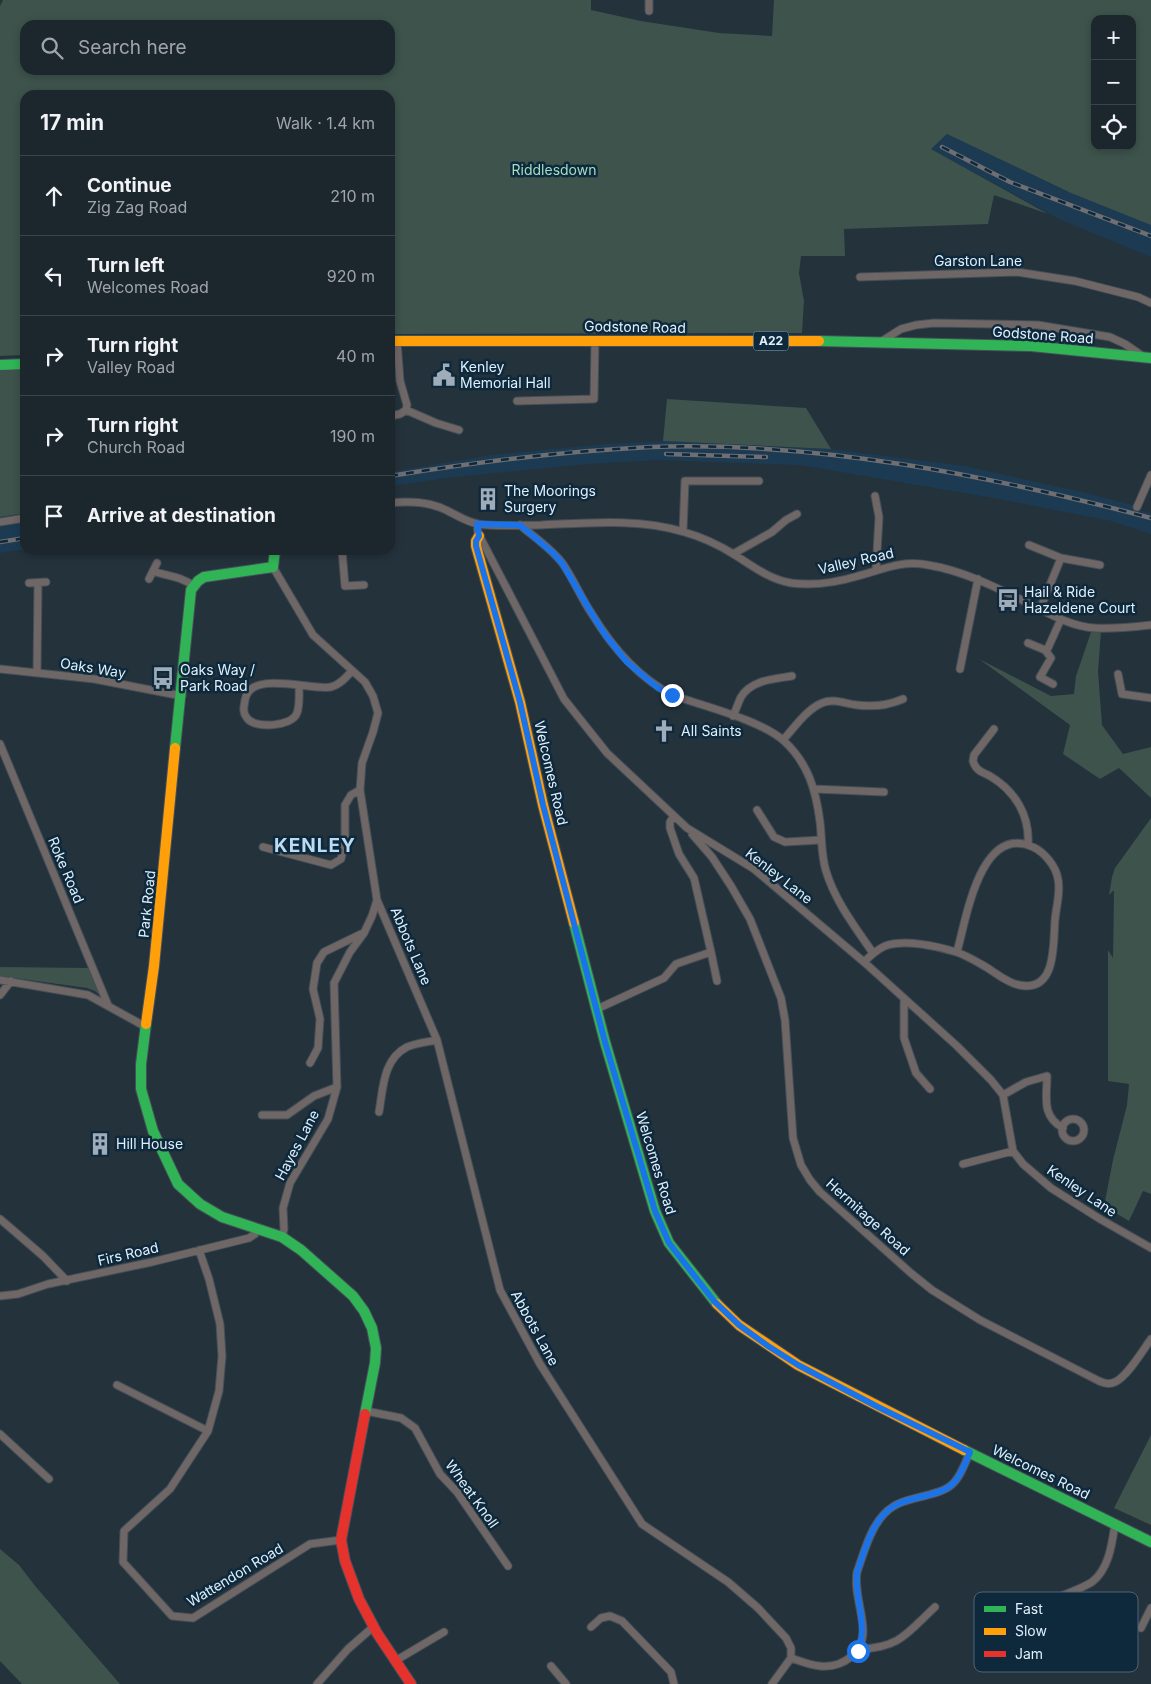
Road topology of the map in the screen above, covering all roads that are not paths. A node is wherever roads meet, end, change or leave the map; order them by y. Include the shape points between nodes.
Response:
1 (649, 0) edge
2 (649, 11) dead end
3 (860, 277) dead end
4 (1151, 304) edge
5 (395, 341) edge
6 (595, 341) junction
7 (880, 343) junction
8 (395, 348) edge
9 (1147, 358) edge
10 (20, 364) edge
11 (0, 365) edge
12 (517, 401) dead end
13 (406, 410) junction
14 (395, 415) edge
15 (459, 430) dead end
16 (1151, 475) edge
17 (759, 482) dead end
18 (875, 496) dead end
19 (395, 503) edge
20 (1137, 507) dead end
21 (797, 514) dead end
22 (20, 519) edge
23 (0, 522) edge
24 (477, 524) junction
25 (520, 525) junction
26 (683, 531) junction
27 (479, 536) junction
28 (1029, 545) dead end
29 (733, 554) junction
30 (274, 555) edge
31 (342, 555) edge
32 (1061, 558) junction
33 (157, 563) dead end
34 (1100, 565) dead end
35 (273, 567) junction
36 (876, 570) junction
37 (153, 571) junction
38 (150, 579) dead end
39 (978, 579) junction
40 (46, 582) dead end
41 (29, 583) dead end
42 (38, 583) junction
43 (364, 585) dead end
44 (194, 586) junction
45 (1040, 609) junction
46 (1060, 619) junction
47 (1151, 625) edge
48 (1028, 643) dead end
49 (1045, 650) junction
50 (0, 669) edge
51 (960, 669) dead end
52 (352, 671) junction
53 (37, 672) junction
54 (1118, 674) dead end
55 (792, 676) dead end
56 (1053, 684) dead end
57 (299, 686) junction
58 (182, 696) junction
59 (1151, 698) edge
60 (902, 699) dead end
61 (733, 716) junction
62 (994, 729) dead end
63 (783, 740) junction
64 (0, 744) edge
65 (815, 789) junction
66 (360, 790) junction
67 (884, 792) dead end
68 (757, 810) dead end
69 (674, 816) junction
70 (686, 828) junction
71 (821, 840) junction
72 (1028, 845) junction
73 (263, 847) dead end
74 (377, 900) junction
75 (364, 933) junction
76 (711, 952) junction
77 (957, 952) junction
78 (873, 953) junction
79 (864, 962) junction
80 (0, 980) edge
81 (12, 981) junction
82 (717, 981) dead end
83 (0, 995) edge
84 (904, 998) junction
85 (108, 1005) junction
86 (597, 1009) junction
87 (146, 1027) junction
88 (437, 1040) junction
89 (310, 1063) dead end
90 (337, 1087) junction
91 (930, 1089) dead end
92 (1003, 1095) junction
93 (379, 1112) dead end
94 (262, 1115) dead end
95 (1063, 1128) dead end
96 (1013, 1151) junction
97 (963, 1164) dead end
98 (0, 1219) edge
99 (257, 1229) junction
100 (282, 1237) junction
101 (1151, 1248) edge
102 (199, 1250) junction
103 (67, 1281) junction
104 (0, 1296) edge
105 (1151, 1340) edge
106 (117, 1385) dead end
107 (366, 1411) junction
108 (208, 1431) junction
109 (0, 1434) edge
110 (970, 1452) junction
111 (49, 1479) dead end
112 (1115, 1524) junction
113 (341, 1540) junction
114 (1151, 1542) edge
115 (508, 1566) dead end
116 (1068, 1592) edge
117 (935, 1607) dead end
118 (1151, 1608) edge
119 (591, 1627) dead end
120 (372, 1628) junction
121 (1141, 1628) dead end
122 (444, 1632) dead end
123 (859, 1649) junction
124 (791, 1658) junction
125 (395, 1661) junction
126 (551, 1666) dead end
127 (317, 1684) edge
128 (411, 1684) edge
129 (566, 1684) edge
130 (674, 1684) edge
131 (772, 1684) edge

1 - 2 street
3 - 4 street, Garston Lane via 1017,272 1075,281 1138,297
5 - 6 main road, Godstone Road / A22
6 - 7 main road, Godstone Road / A22
6 - 12 street via 594,399
7 - 9 main road, Godstone Road / A22 via 1031,346
7 - 9 street, Godstone Road via 900,328 916,325 1038,325 1110,337
8 - 13 street
10 - 11 main road
13 - 14 street
13 - 15 street
16 - 20 street
17 - 26 street via 685,481
18 - 36 street via 879,517
19 - 24 street via 422,503
21 - 29 street
22 - 23 street
24 - 25 street, Valley Road
24 - 27 street, Kenley Lane
25 - 26 street, Valley Road via 601,522
25 - 61 street via 562,563 592,614 627,662 658,688
26 - 29 street, Valley Road
27 - 69 street, Kenley Lane via 564,699 607,753
27 - 86 main road, Welcomes Road via 476,546 520,702 543,805
28 - 32 street
29 - 36 street, Valley Road via 774,579 806,584 851,578
30 - 35 main road
31 - 43 street via 345,586
32 - 34 street
32 - 45 street
33 - 37 street
35 - 44 main road via 204,577
35 - 52 street, Hayes Lane via 313,635
36 - 39 street, Valley Road via 896,564 928,564
37 - 38 street
37 - 44 street via 180,577
39 - 45 street, Valley Road
39 - 51 street
40 - 42 street
41 - 42 street
42 - 53 street
44 - 58 main road, Park Road via 190,595
45 - 46 street, Valley Road
46 - 47 street, Valley Road via 1094,628
46 - 49 street
48 - 49 street
49 - 56 street via 1050,658 1040,677
50 - 53 street, Oaks Way
52 - 57 street via 334,687
52 - 66 street, Hayes Lane via 365,682 378,713 362,763
53 - 58 street, Oaks Way
54 - 59 street via 1122,694
55 - 61 street via 767,680 751,688 741,697
57 - 57 street via 289,683 256,685 246,696 243,712 255,724 285,724 297,714
58 - 87 main road, Park Road
60 - 63 street via 874,706 822,703 812,709
61 - 63 street via 763,727
62 - 72 street via 973,761 978,771 1005,787 1019,802 1026,817
63 - 65 street via 806,768
64 - 85 street, Roke Road
65 - 67 street
65 - 71 street
66 - 73 street via 351,795 345,805 345,842 341,860 331,865
66 - 74 street, Hayes Lane
68 - 71 street via 774,837 785,842
69 - 70 street, Kenley Lane
69 - 76 street via 670,828 678,854 694,878
70 - 79 street, Kenley Lane via 754,869
70 - 105 street, Hermitage Road via 732,886 750,919 778,990 785,1020 793,1138 802,1166 820,1192 932,1290 980,1320 1099,1381 1116,1382
71 - 78 street via 826,870 837,899
72 - 77 street via 1017,843 998,850 985,866 978,879
72 - 77 street via 1045,856 1058,878 1054,950 1047,974 1035,985 1020,986
74 - 75 street, Hayes Lane
74 - 88 street, Abbots Lane
75 - 89 street via 324,952 317,963 313,989 320,1019 318,1048
75 - 90 street, Hayes Lane via 334,983
76 - 82 street
76 - 86 street via 676,964 664,978
77 - 78 street via 912,943 892,944
78 - 79 street
79 - 84 street, Kenley Lane
80 - 81 street
81 - 83 street
81 - 85 street via 88,995
84 - 91 street via 904,1038 916,1073
84 - 92 street, Kenley Lane via 957,1046
85 - 87 street
86 - 110 main road, Welcomes Road via 644,1178 661,1227 669,1243 714,1301 739,1325 798,1365
87 - 99 main road, Park Road via 141,1088 153,1131 178,1184 200,1204 222,1217
88 - 93 street via 409,1046 392,1060 385,1075
88 - 124 street, Abbots Lane via 500,1290 540,1364 642,1524 728,1582 758,1608 786,1638
90 - 94 street via 314,1096 287,1115
90 - 100 street, Hayes Lane via 328,1119 290,1183 283,1208
92 - 95 street via 1026,1082 1047,1076 1046,1107 1050,1117
92 - 96 street
96 - 97 street
96 - 101 street, Kenley Lane via 1051,1188
98 - 103 street
99 - 100 main road, Park Road
99 - 102 street, Firs Road via 249,1238
100 - 107 main road via 353,1296 364,1311 376,1348
102 - 103 street, Firs Road
102 - 108 street, Wattendon Road via 220,1324 222,1356 219,1391
103 - 104 street, Firs Road
106 - 108 street
107 - 113 main road
107 - 115 street, Wheat Knoll via 401,1418 415,1428 440,1474 457,1492
108 - 113 street, Wattendon Road via 170,1489 124,1531 123,1562 172,1616 193,1618 310,1544
109 - 111 street
110 - 112 main road, Welcomes Road
110 - 123 street via 949,1488 893,1506 873,1530 856,1579 863,1628
112 - 114 main road, Welcomes Road
112 - 116 street via 1112,1545 1098,1576
113 - 120 main road via 344,1559
117 - 123 street via 897,1642 873,1649
118 - 121 street
119 - 130 street via 601,1618 610,1616 622,1621 671,1672
120 - 125 main road
120 - 127 street
122 - 125 street
123 - 124 street via 848,1660 831,1667 806,1664
124 - 131 street
125 - 128 main road
126 - 129 street

